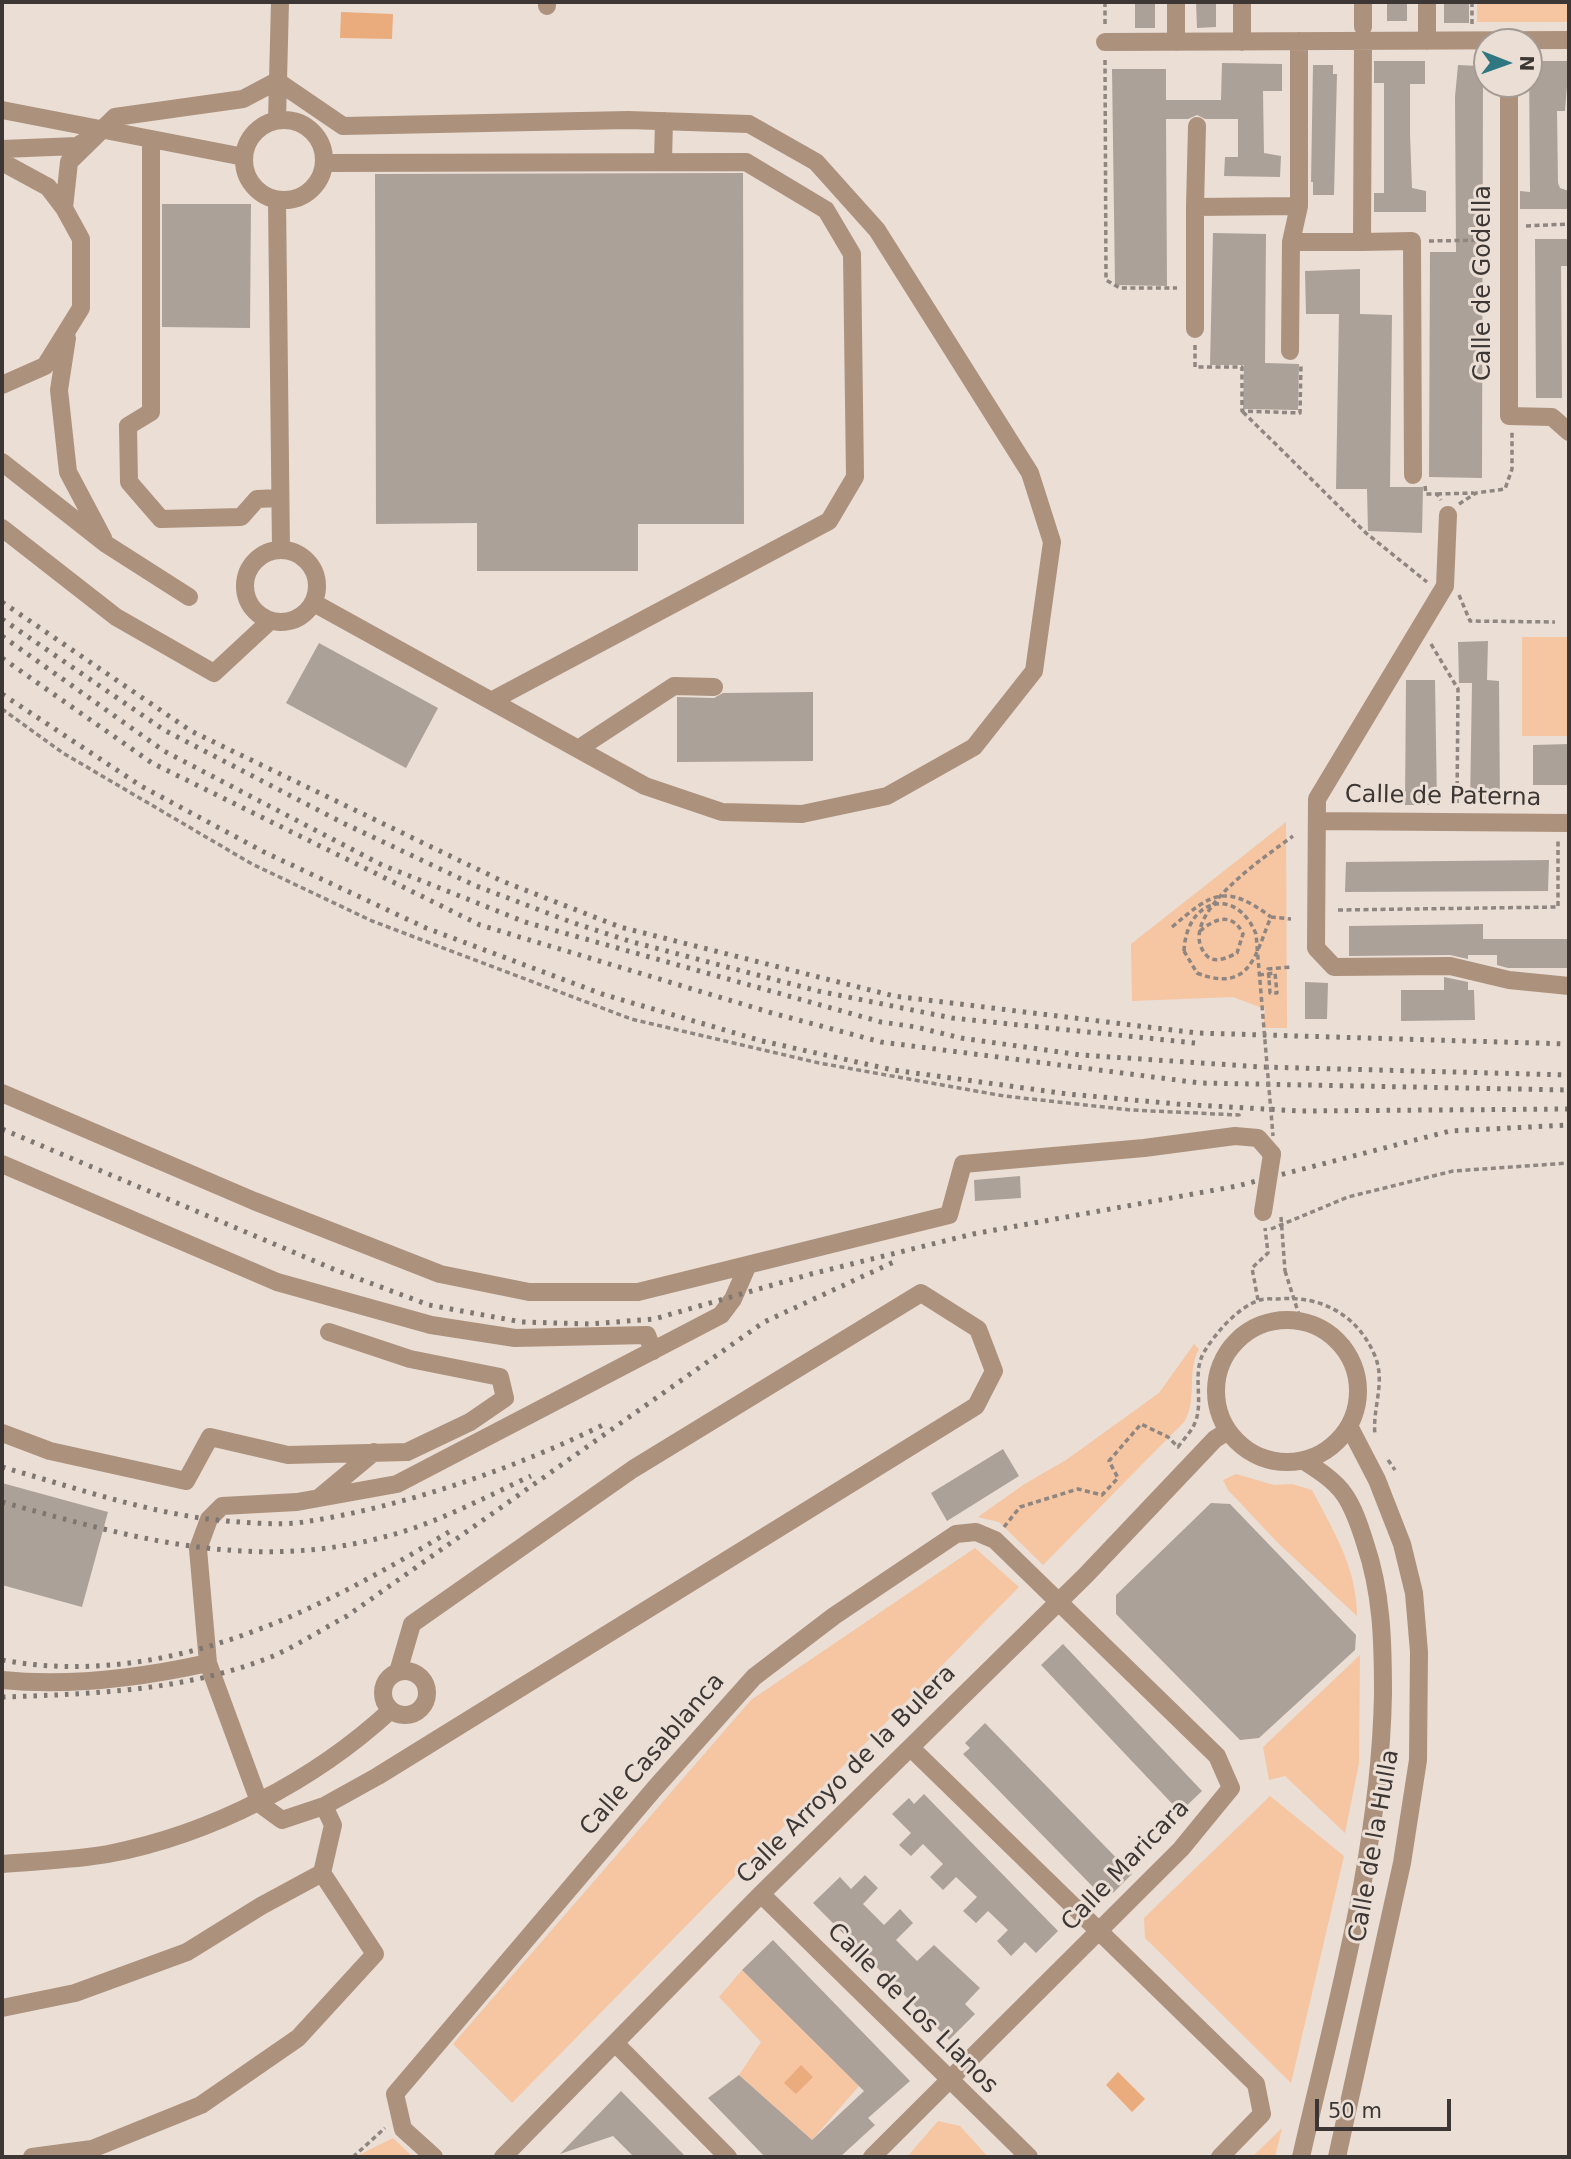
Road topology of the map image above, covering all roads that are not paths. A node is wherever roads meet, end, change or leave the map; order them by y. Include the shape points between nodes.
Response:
1 (279, 2) edge
2 (1176, 2) edge
3 (1242, 2) edge
4 (1363, 2) edge
5 (1427, 2) edge
6 (1363, 34) junction
7 (1543, 40) edge
8 (1569, 40) edge
9 (1242, 41) junction
10 (1298, 41) junction
11 (1427, 41) junction
12 (1473, 41) edge
13 (1105, 42) road end
14 (1176, 42) junction
15 (277, 81) junction
16 (1509, 98) edge
17 (2, 110) edge
18 (278, 120) junction
19 (664, 121) junction
20 (1197, 126) dead end
21 (97, 133) junction
22 (151, 139) junction
23 (2, 149) edge
24 (244, 157) junction
25 (663, 161) junction
26 (2, 162) edge
27 (325, 163) junction
28 (277, 200) junction
29 (1195, 206) junction
30 (1299, 206) junction
31 (64, 208) junction
32 (1291, 242) junction
33 (1362, 242) junction
34 (68, 328) junction
35 (1195, 329) road end
36 (1290, 351) road end
37 (2, 385) edge
38 (1569, 432) edge
39 (2, 462) edge
40 (1413, 475) road end
41 (280, 498) junction
42 (1448, 515) road end
43 (2, 528) edge
44 (106, 544) junction
45 (281, 549) junction
46 (189, 597) dead end
47 (314, 603) junction
48 (270, 621) junction
49 (714, 687) dead end
50 (493, 700) junction
51 (578, 749) junction
52 (1317, 821) junction
53 (1564, 827) edge
54 (1569, 986) edge
55 (2, 1093) edge
56 (2, 1164) edge
57 (1263, 1212) dead end
58 (747, 1267) junction
59 (329, 1332) dead end
60 (653, 1351) junction
61 (1349, 1426) junction
62 (1228, 1431) junction
63 (2, 1433) edge
64 (374, 1452) junction
65 (1304, 1461) junction
66 (317, 1499) junction
67 (1059, 1601) junction
68 (208, 1663) junction
69 (398, 1672) junction
70 (2, 1680) edge
71 (391, 1710) junction
72 (912, 1749) junction
73 (260, 1804) junction
74 (324, 1806) junction
75 (2, 1864) edge
76 (322, 1872) junction
77 (761, 1894) junction
78 (1099, 1930) junction
79 (2, 2008) edge
80 (615, 2043) junction
81 (948, 2080) junction
82 (32, 2157) edge
83 (433, 2157) edge
84 (503, 2157) edge
85 (728, 2157) edge
86 (872, 2157) edge
87 (1029, 2157) edge
88 (1220, 2157) edge
89 (1301, 2157) edge
90 (1336, 2157) edge

1 - 15 street
2 - 14 street
3 - 9 street
4 - 6 street
5 - 11 street
6 - 10 street
6 - 11 street
6 - 33 street
7 - 8 street
9 - 10 street
9 - 14 street
10 - 30 street
11 - 12 street
13 - 14 street
15 - 18 street
15 - 19 street via 343,126
15 - 21 street via 243,99 115,117
16 - 38 street, Calle de Godella via 1509,416 1552,417
17 - 21 street
18 - 24 street via 253,134
18 - 27 street via 307,126 317,136
19 - 25 street
19 - 51 street via 749,124 816,162 877,230 1031,473 1052,542 1034,670 974,747 887,796 802,814 722,812 645,786
20 - 29 street
21 - 22 street
21 - 23 street via 77,146
21 - 31 street via 69,162
22 - 24 street
22 - 41 street via 151,412 128,426 129,482 161,519 241,517 257,499
24 - 28 street via 251,184
25 - 27 street
25 - 50 street via 746,162 826,210 852,254 855,477 829,521
26 - 31 street via 48,187
27 - 28 street via 313,189 302,197
28 - 41 street
29 - 30 street
29 - 35 street
30 - 32 street
31 - 34 street via 81,239 80,308
32 - 33 street
32 - 36 street
33 - 40 street via 1412,241
34 - 37 street via 45,366
34 - 44 street via 59,390 68,472
39 - 44 street
41 - 45 street
42 - 52 street, Calle de Paterna via 1445,586 1317,799
43 - 48 street via 116,617 214,673
44 - 46 street
45 - 47 street via 304,557 312,567 317,579
45 - 48 street via 257,558 245,580 249,604 258,616
47 - 48 street via 295,620
47 - 50 street
49 - 51 street via 674,686
50 - 51 street
52 - 53 street, Calle de Paterna
52 - 54 street, Calle de Paterna via 1316,948 1334,967 1450,967 1509,980
55 - 58 street via 440,1274 529,1292 638,1292
56 - 60 street via 277,1282 431,1325 515,1338 647,1335
57 - 58 street, bridge via 1273,1152 1258,1138 963,1164 949,1215
58 - 60 street via 721,1315
59 - 64 street via 411,1359 500,1377 505,1398 470,1422 407,1452
60 - 66 street via 397,1484
61 - 62 street via 1357,1405 1358,1382 1352,1361 1339,1342 1322,1329 1301,1321 1277,1320 1254,1328 1235,1342 1222,1362 1216,1385 1218,1409
61 - 65 street via 1338,1441
61 - 90 street, Calle de la Hulla via 1402,1544 1414,1593 1419,1652 1418,1760 1402,1863
62 - 65 street via 1242,1447 1261,1458
62 - 67 street, Calle Arroyo de la Bulera via 1215,1439
63 - 64 street via 50,1451 186,1481 210,1437 288,1455
64 - 66 street
65 - 89 street, Calle de la Hulla via 1345,1495 1358,1523 1379,1593 1384,1642 1382,1755 1369,1858
66 - 68 street via 222,1506 209,1519 198,1549
67 - 72 street, Calle Arroyo de la Bulera
67 - 78 street, Calle Maricara via 1217,1756 1231,1788 1181,1849
67 - 83 street, Calle Casablanca via 995,1540 976,1532 956,1534 834,1616 754,1677 395,2094 403,2129
68 - 70 street via 146,1676 80,1682
68 - 73 street
69 - 71 street via 382,1687 384,1705
69 - 71 street via 410,1670 425,1681 428,1698 417,1713 399,1716
69 - 74 street via 412,1624 633,1469 848,1335 921,1293 978,1329 994,1371 976,1406
71 - 73 street via 371,1729
72 - 77 street, Calle Arroyo de la Bulera
72 - 78 street
73 - 74 street via 282,1820
73 - 75 street via 109,1854
74 - 76 street via 333,1825
76 - 79 street via 187,1952 75,1993
76 - 82 street via 375,1954 298,2038 201,2105 92,2149
77 - 80 street, Calle Arroyo de la Bulera
77 - 81 street, Calle de Los Llanos
78 - 81 street, Calle Maricara
78 - 88 street via 1256,2084 1262,2114
80 - 84 street, Calle Arroyo de la Bulera
80 - 85 street
81 - 86 street, Calle Maricara
81 - 87 street, Calle de Los Llanos

